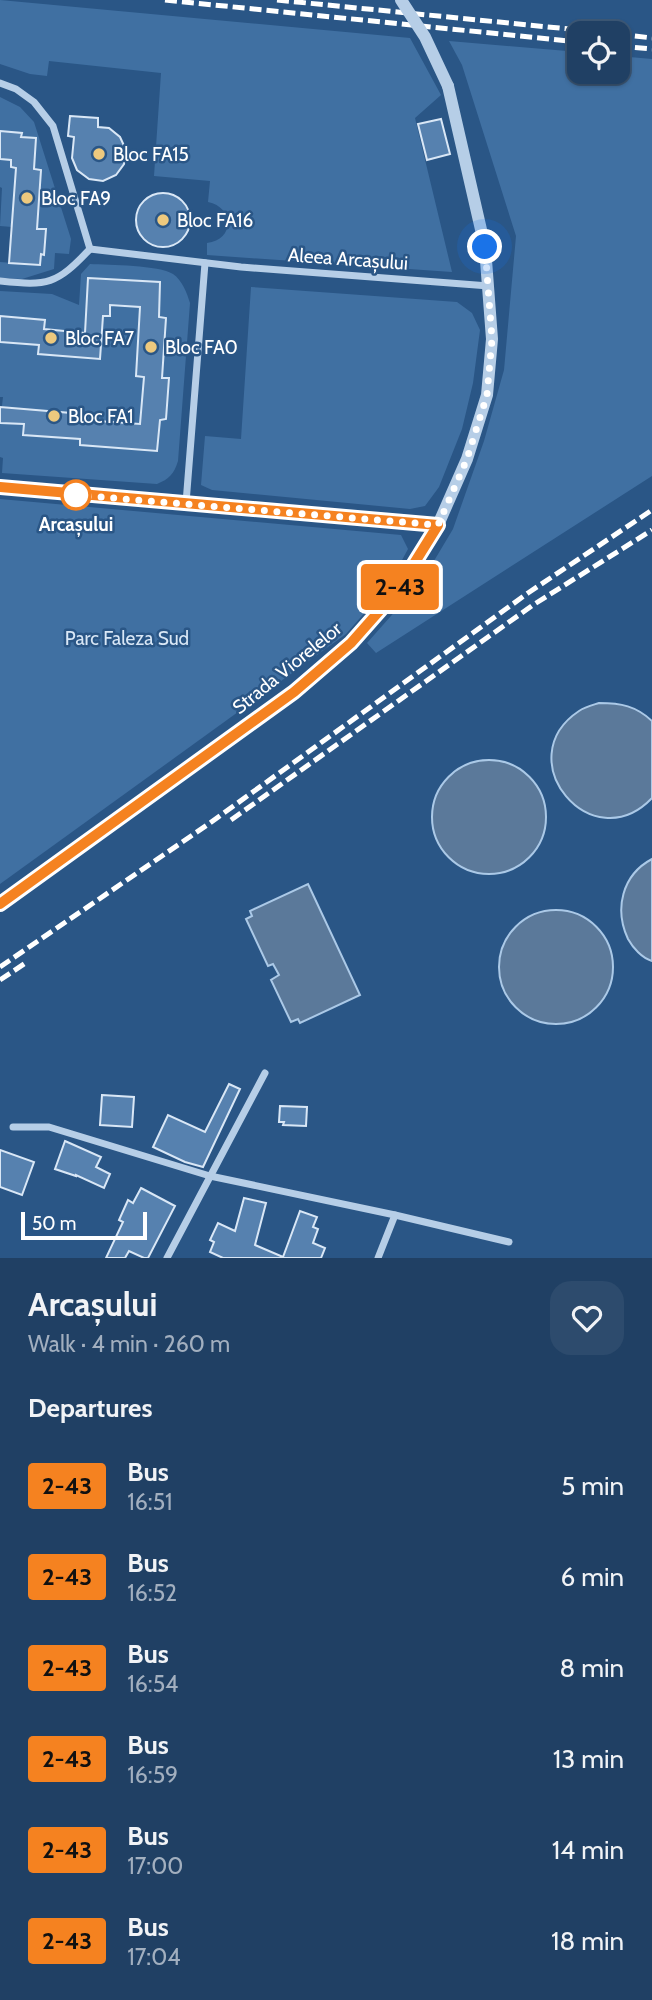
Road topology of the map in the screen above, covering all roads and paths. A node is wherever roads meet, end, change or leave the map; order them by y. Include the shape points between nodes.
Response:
1 (401, 0) edge
2 (0, 83) edge
3 (90, 248) junction
4 (205, 263) junction
5 (0, 281) edge
6 (489, 286) junction
7 (0, 487) edge
8 (186, 503) junction
9 (438, 525) junction
10 (0, 904) edge
11 (265, 1073) dead end
12 (13, 1127) dead end
13 (210, 1176) junction
14 (395, 1215) junction
15 (509, 1242) dead end
16 (167, 1258) edge
17 (378, 1258) edge

1 - 6 street, Strada Viorelelor, bridge via 448,86 485,247
2 - 3 street via 34,102 52,126
3 - 4 street, Aleea Arcașului
3 - 5 street via 57,278 37,285
4 - 6 street, Aleea Arcașului
4 - 8 street
6 - 9 street, Strada Viorelelor via 492,339 487,395 467,459
7 - 8 street
8 - 9 street
9 - 10 street, Strada Viorelelor via 397,591 351,643 294,692
11 - 13 street
12 - 13 street via 50,1127
13 - 14 street
13 - 16 street
14 - 15 street
14 - 17 street

